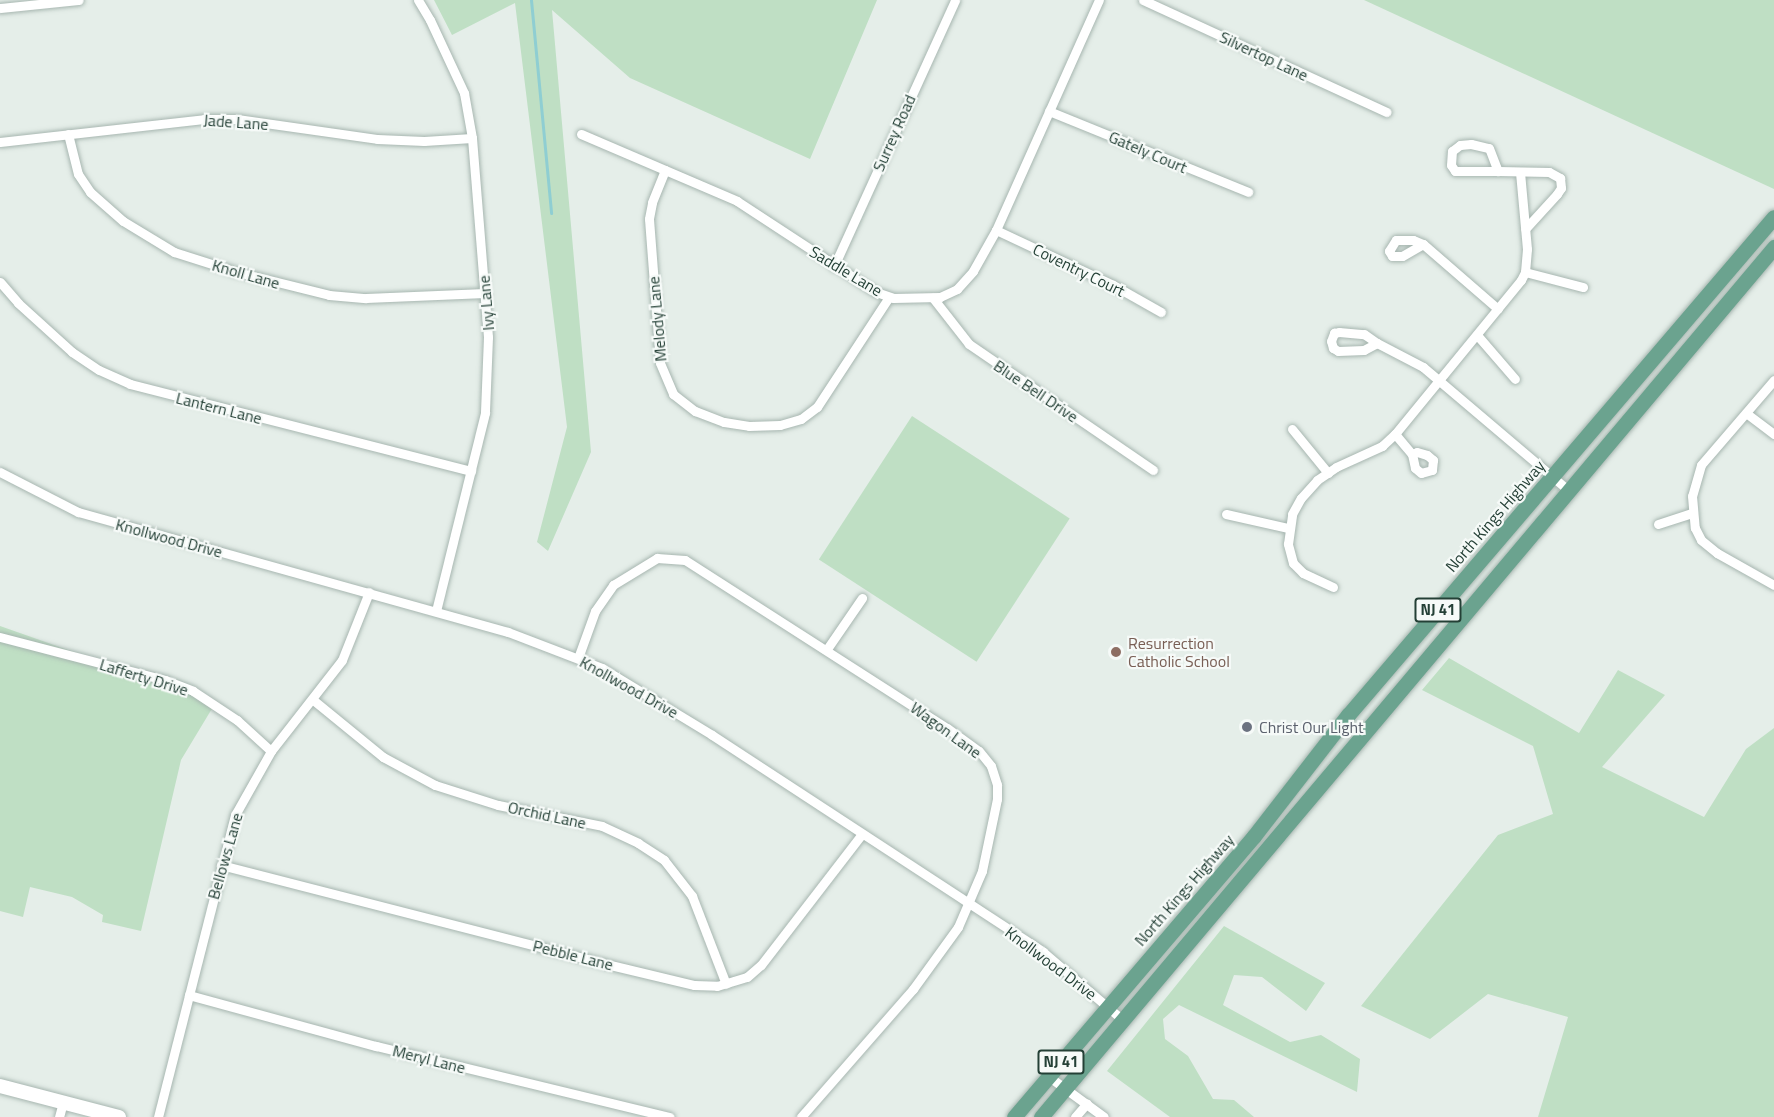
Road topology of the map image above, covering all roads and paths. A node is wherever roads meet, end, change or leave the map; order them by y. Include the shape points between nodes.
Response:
1 (79, 0) edge
2 (418, 0) edge
3 (954, 0) edge
4 (1099, 0) edge
5 (1143, 0) edge
6 (0, 8) edge
7 (1049, 111) junction
8 (1386, 112) dead end
9 (68, 134) junction
10 (581, 134) dead end
11 (472, 138) junction
12 (0, 142) edge
13 (665, 170) junction
14 (1498, 171) junction
15 (1520, 171) junction
16 (1248, 192) dead end
17 (1774, 219) edge
18 (1525, 229) junction
19 (996, 230) junction
20 (1423, 244) dead end
21 (1774, 247) edge
22 (834, 266) junction
23 (1525, 272) junction
24 (0, 282) edge
25 (1583, 287) dead end
26 (485, 293) junction
27 (889, 297) junction
28 (933, 298) junction
29 (1498, 309) junction
30 (1161, 312) dead end
31 (1477, 335) junction
32 (1377, 343) dead end
33 (1515, 379) dead end
34 (1774, 380) edge
35 (1440, 381) junction
36 (1746, 413) junction
37 (1292, 429) dead end
38 (1395, 434) junction
39 (1774, 434) edge
40 (1412, 454) dead end
41 (1153, 470) dead end
42 (471, 471) junction
43 (0, 472) edge
44 (1328, 473) junction
45 (1553, 476) junction
46 (1568, 490) junction
47 (1692, 513) junction
48 (1226, 514) dead end
49 (1658, 524) dead end
50 (1288, 528) junction
51 (1774, 585) edge
52 (1333, 587) dead end
53 (369, 592) junction
54 (862, 598) dead end
55 (436, 611) junction
56 (0, 637) edge
57 (827, 649) junction
58 (578, 658) junction
59 (312, 699) junction
60 (270, 750) junction
61 (862, 834) junction
62 (221, 865) junction
63 (967, 902) junction
64 (726, 984) junction
65 (189, 995) junction
66 (1107, 1006) junction
67 (1123, 1020) junction
68 (1048, 1076) junction
69 (0, 1086) edge
70 (1066, 1087) junction
71 (63, 1102) junction
72 (1087, 1103) junction
73 (89, 1113) edge
74 (59, 1117) edge
75 (119, 1117) edge
76 (158, 1117) edge
77 (670, 1117) edge
78 (801, 1117) edge
79 (1014, 1117) edge
80 (1041, 1117) edge
81 (1075, 1117) edge
82 (1104, 1117) edge

1 - 6 street
2 - 11 street, Ivy Lane via 464,93
3 - 22 street, Surrey Road
4 - 7 street, Saddle Lane
5 - 8 street, Silvertop Lane
7 - 16 street, Gately Court
7 - 19 street, Saddle Lane
9 - 11 street, Jade Lane via 237,119 377,139
9 - 12 street, Jade Lane
9 - 26 street, Knoll Lane via 78,174 90,192 123,221 174,252 237,273 329,295 366,298
10 - 13 street, Saddle Lane
11 - 26 street, Ivy Lane
13 - 22 street, Saddle Lane via 737,201
13 - 27 street, Melody Lane via 649,219 660,363 673,394 695,411 749,426 780,425 801,419 817,406
14 - 14 street via 1485,145 1460,145 1452,151 1451,165 1455,171
14 - 15 street
15 - 18 street
15 - 18 street via 1556,173 1562,183
17 - 45 main road, North Kings Highway / NJ 41
18 - 23 street
19 - 28 street, Saddle Lane via 973,272 957,289
19 - 30 street, Coventry Court
20 - 29 street
21 - 46 main road, NJ 41
22 - 27 street, Saddle Lane
23 - 25 street
23 - 29 street
24 - 42 street, Lantern Lane via 72,352 130,384
26 - 42 street, Ivy Lane via 488,387
27 - 28 street, Saddle Lane
28 - 41 street, Blue Bell Drive via 969,344
29 - 31 street
31 - 33 street
31 - 35 street
32 - 35 street
34 - 36 street
35 - 38 street
35 - 45 street
36 - 39 street
36 - 47 street via 1701,465 1694,483
37 - 44 street
38 - 40 street
38 - 44 street via 1382,446
42 - 55 street, Ivy Lane
43 - 53 street, Knollwood Drive via 88,515
44 - 50 street via 1301,498
45 - 46 street
45 - 66 main road, North Kings Highway / NJ 41 via 1348,715 1254,836
46 - 67 main road, NJ 41
47 - 49 street
47 - 51 street via 1701,540
48 - 50 street
50 - 52 street via 1293,563 1303,573
53 - 55 street, Knollwood Drive
53 - 59 street, Bellows Lane via 342,660
54 - 57 street
55 - 58 street, Knollwood Drive
56 - 60 street, Lafferty Drive via 194,691 237,720
57 - 58 street, Wagon Lane via 700,567 685,560 657,558 613,585 595,611
57 - 63 street, Wagon Lane via 947,728 991,765 997,799 982,871
58 - 61 street, Knollwood Drive via 602,668 712,735
59 - 60 street, Bellows Lane
59 - 64 street, Orchid Lane via 383,757 435,786 498,805 602,826 664,860 692,896
60 - 62 street, Bellows Lane via 235,815
61 - 63 street, Knollwood Drive
61 - 64 street, Pebble Lane via 761,965 747,977
62 - 64 street, Pebble Lane via 659,977 694,985
62 - 65 street, Bellows Lane
63 - 66 street, Knollwood Drive via 1043,952
63 - 78 street, Wagon Lane via 958,927 913,989
65 - 76 street, Bellows Lane
65 - 77 street, Meryl Lane via 376,1046
66 - 67 street, Knollwood Drive
66 - 68 main road, North Kings Highway / NJ 41
67 - 70 main road, NJ 41
68 - 70 street
68 - 79 main road, North Kings Highway / NJ 41
69 - 71 main road
70 - 72 street
70 - 80 main road, NJ 41
71 - 73 main road
71 - 74 street
72 - 81 street
72 - 82 street
73 - 75 main road

